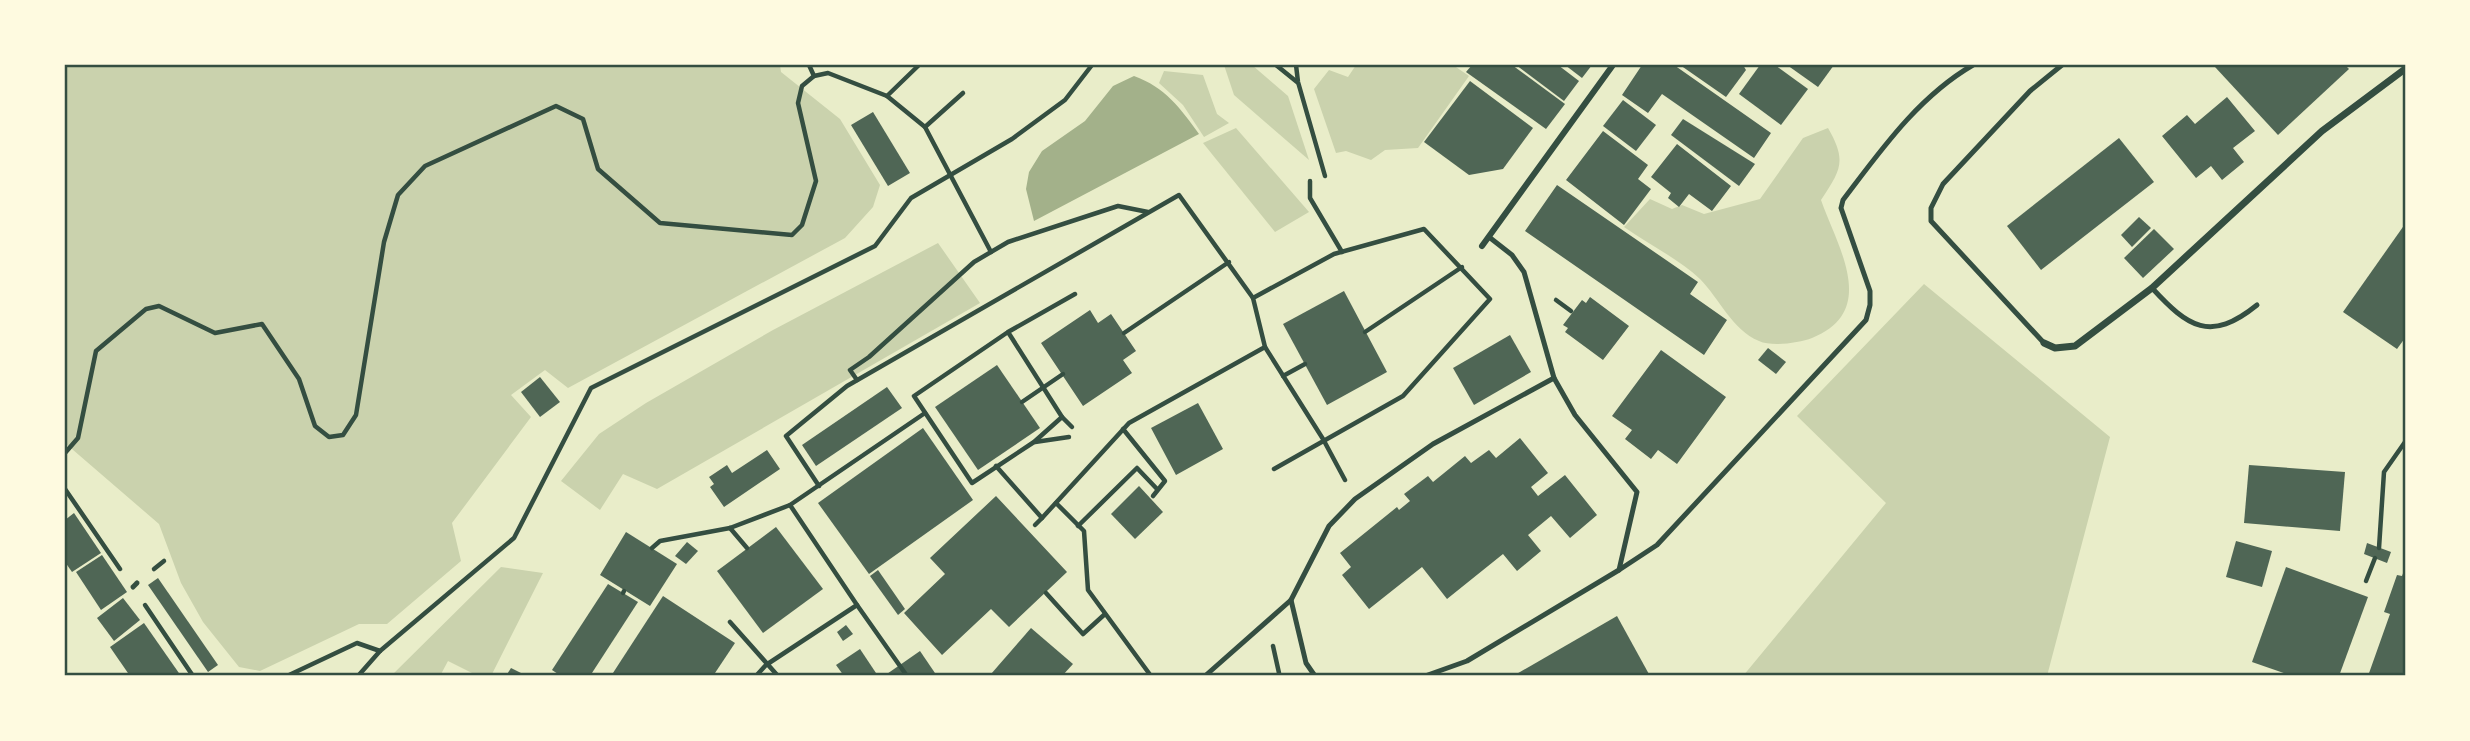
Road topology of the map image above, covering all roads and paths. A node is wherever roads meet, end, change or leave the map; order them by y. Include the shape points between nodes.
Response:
1 (809, 65) edge
2 (919, 65) edge
3 (1092, 65) edge
4 (1276, 65) edge
5 (1296, 65) edge
6 (1612, 65) edge
7 (1973, 65) edge
8 (2062, 65) edge
9 (2051, 68) edge
10 (2405, 69) edge
11 (814, 76) junction
12 (1298, 82) junction
13 (963, 93) dead end
14 (887, 96) junction
15 (925, 127) junction
16 (949, 174) junction
17 (1325, 176) dead end
18 (1310, 181) dead end
19 (1148, 212) junction
20 (1489, 237) junction
21 (1482, 246) dead end
22 (991, 252) junction
23 (1342, 252) junction
24 (1228, 262) junction
25 (1461, 268) junction
26 (2152, 288) junction
27 (1074, 294) dead end
28 (1253, 298) junction
29 (1564, 305) dead end
30 (2257, 305) dead end
31 (1571, 311) dead end
32 (1365, 331) dead end
33 (1008, 332) junction
34 (1124, 333) dead end
35 (2044, 343) joint
36 (1265, 347) junction
37 (1305, 364) dead end
38 (1063, 374) dead end
39 (1283, 376) junction
40 (1554, 378) junction
41 (857, 380) junction
42 (1043, 387) junction
43 (1022, 402) dead end
44 (925, 413) junction
45 (1062, 417) junction
46 (1072, 427) dead end
47 (1123, 429) junction
48 (1069, 437) dead end
49 (1323, 439) junction
50 (1034, 442) junction
51 (2405, 442) edge
52 (65, 453) edge
53 (996, 466) junction
54 (1274, 469) dead end
55 (819, 486) junction
56 (1157, 489) junction
57 (1153, 496) dead end
58 (1354, 499) junction
59 (1056, 503) junction
60 (790, 505) junction
61 (1042, 518) junction
62 (1035, 525) dead end
63 (1077, 526) junction
64 (730, 528) junction
65 (652, 548) dead end
66 (747, 548) dead end
67 (2379, 548) dead end
68 (2375, 558) dead end
69 (1619, 570) junction
70 (2367, 581) dead end
71 (1045, 593) dead end
72 (1291, 600) junction
73 (857, 605) junction
74 (1105, 614) junction
75 (730, 622) dead end
76 (380, 651) junction
77 (766, 665) junction
78 (287, 676) edge
79 (358, 676) edge
80 (756, 676) edge
81 (778, 676) edge
82 (907, 676) edge
83 (1151, 676) edge
84 (1205, 676) edge
85 (1315, 676) edge
86 (1425, 676) edge

1 - 11 path
2 - 14 path
3 - 16 path via 1065,100 1012,139
4 - 12 path
5 - 12 path
6 - 20 street
7 - 69 lane via 1952,77 1888,140 1843,200 1841,208 1870,291 1866,320 1657,545
8 - 9 lane
9 - 35 lane via 1943,184 1931,208 1931,221
10 - 26 street via 2322,131
11 - 14 path via 828,73
11 - 52 path via 802,86 798,103 816,181 802,225 792,235 660,223 598,169 583,119 556,106 425,166 398,195 384,242 356,415 343,435 329,437 315,426 299,379 262,324 215,333 159,306 146,309 96,351 78,438
12 - 17 path
13 - 15 path
14 - 15 path
15 - 16 path
16 - 22 path
16 - 76 path via 911,198 875,246 591,388 514,538
18 - 23 path via 1310,198
19 - 22 path via 1118,206 1008,242
19 - 24 path via 1179,195
19 - 41 path
20 - 21 street
20 - 40 lane via 1512,255 1524,272
22 - 41 path via 850,370
23 - 25 path via 1424,229
23 - 28 path
24 - 28 path
24 - 34 path
25 - 32 path
25 - 49 path via 1490,299 1403,396
26 - 30 lane via 2180,318 2200,325 2233,322
26 - 35 street via 2075,346 2055,348
27 - 33 path
28 - 36 path
29 - 31 path
33 - 42 path
33 - 44 path via 914,396
36 - 39 path
36 - 47 path
37 - 39 path
38 - 42 path
39 - 49 path
40 - 58 lane via 1433,444
40 - 69 lane via 1574,415 1637,492
41 - 55 path via 786,436
42 - 43 path
42 - 45 path
44 - 53 path via 972,483
44 - 55 path
45 - 46 path
45 - 50 path
47 - 56 path via 1165,481
47 - 59 path
48 - 50 path
49 - 54 path
49 - 58 path
50 - 53 path
51 - 67 path via 2384,472
53 - 61 path
55 - 60 path
56 - 57 path
56 - 63 path via 1137,468
58 - 72 lane via 1329,526
59 - 61 path
59 - 63 path
60 - 64 path
60 - 73 path
61 - 62 path
63 - 74 path via 1084,531 1088,590
64 - 65 path via 660,541
64 - 66 path
68 - 70 path
69 - 86 lane via 1467,661
71 - 74 path via 1083,634
72 - 84 lane
72 - 85 lane via 1306,663
73 - 77 path
73 - 82 path
74 - 83 path
75 - 77 path
76 - 78 path via 357,643
76 - 79 path
77 - 80 path
77 - 81 path

